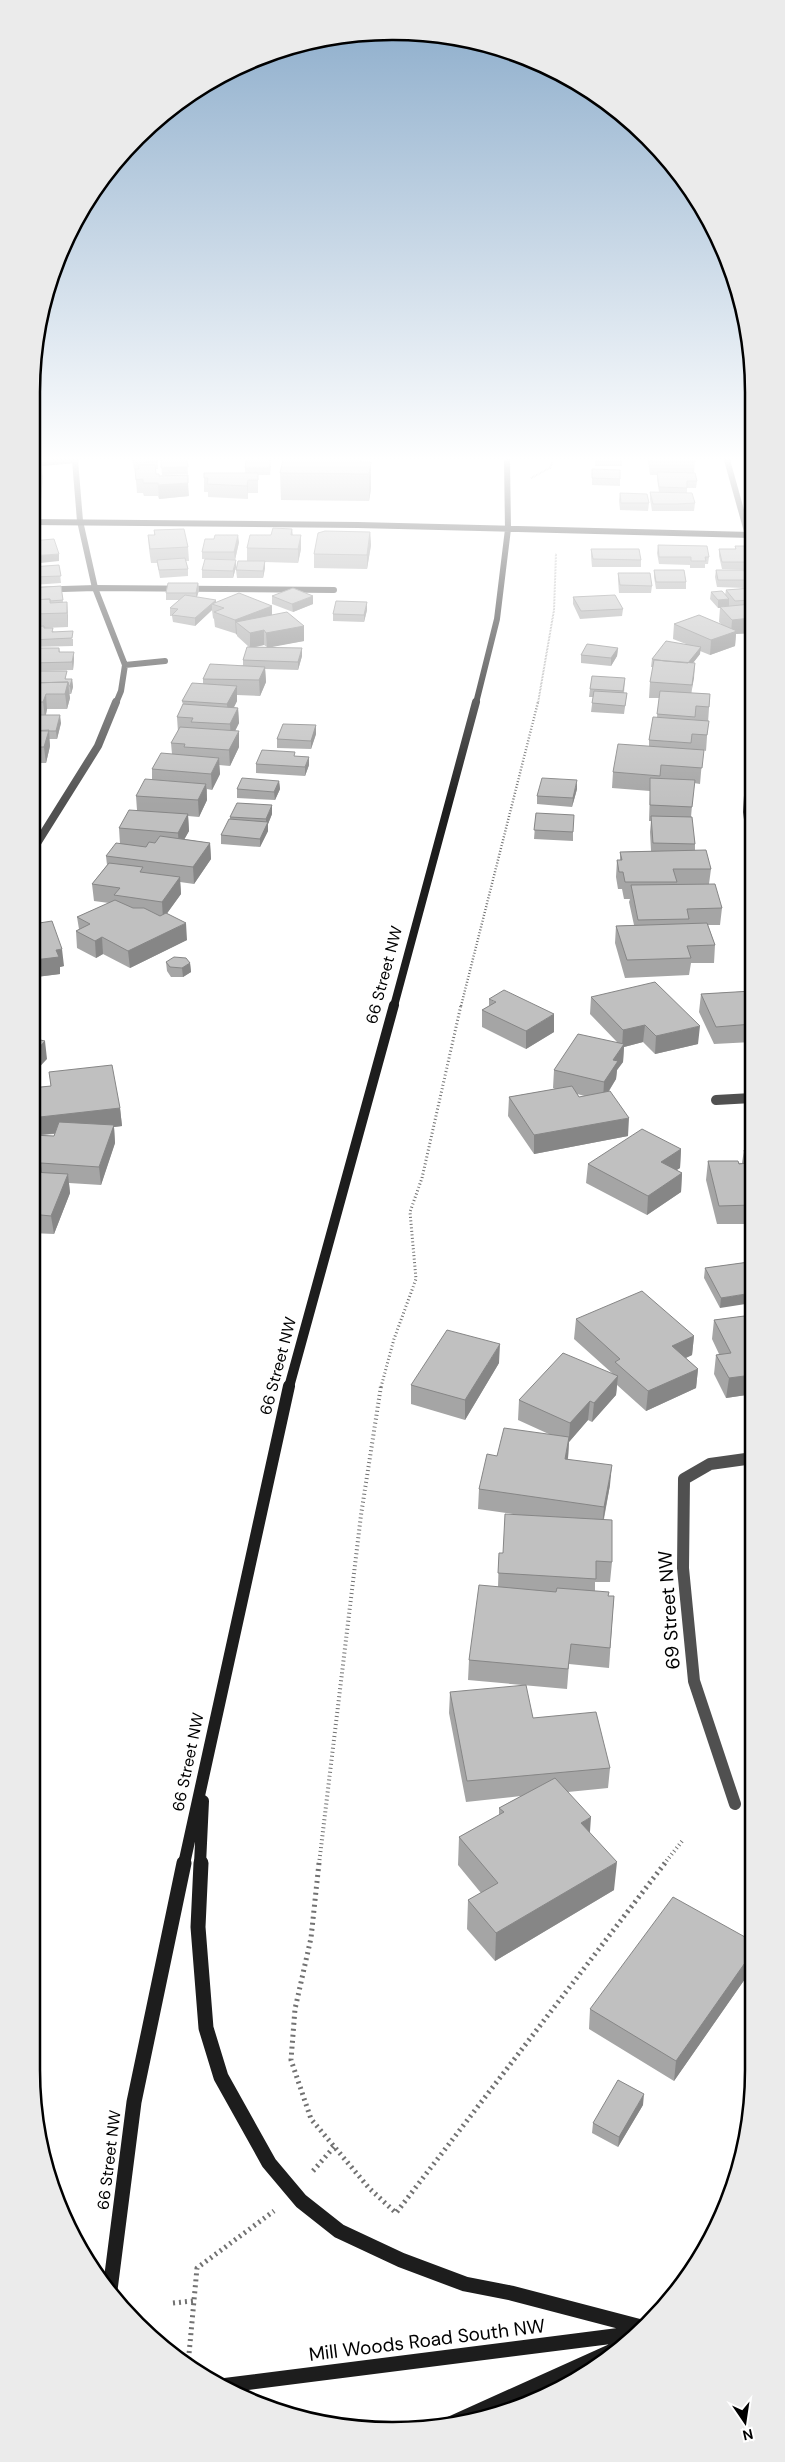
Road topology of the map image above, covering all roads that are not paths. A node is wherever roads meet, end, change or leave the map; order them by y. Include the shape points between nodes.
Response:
1 (92, 575) edge
2 (502, 575) edge
3 (95, 588) junction
4 (40, 590) edge
5 (334, 590) dead end
6 (165, 661) dead end
7 (125, 665) junction
8 (40, 839) edge
9 (745, 1098) edge
10 (716, 1100) dead end
11 (745, 1459) edge
12 (204, 1775) junction
13 (735, 1804) dead end
14 (111, 2281) edge
15 (635, 2325) edge
16 (625, 2335) edge
17 (592, 2360) edge
18 (234, 2384) edge
19 (478, 2411) edge

1 - 3 street
2 - 12 main road, 66 Street NW via 497,619 466,743 288,1391
3 - 4 street
3 - 5 street
3 - 7 street
6 - 7 street
7 - 8 street via 121,691 98,746
9 - 10 street
11 - 13 street, 69 Street NW via 710,1464 684,1479 683,1498 683,1568 694,1680
12 - 14 main road, 66 Street NW via 134,2102
12 - 15 main road via 198,1927 206,2028 221,2077 269,2163 301,2200 339,2231 401,2260 465,2284
16 - 18 main road, Mill Woods Road South NW
17 - 19 main road

